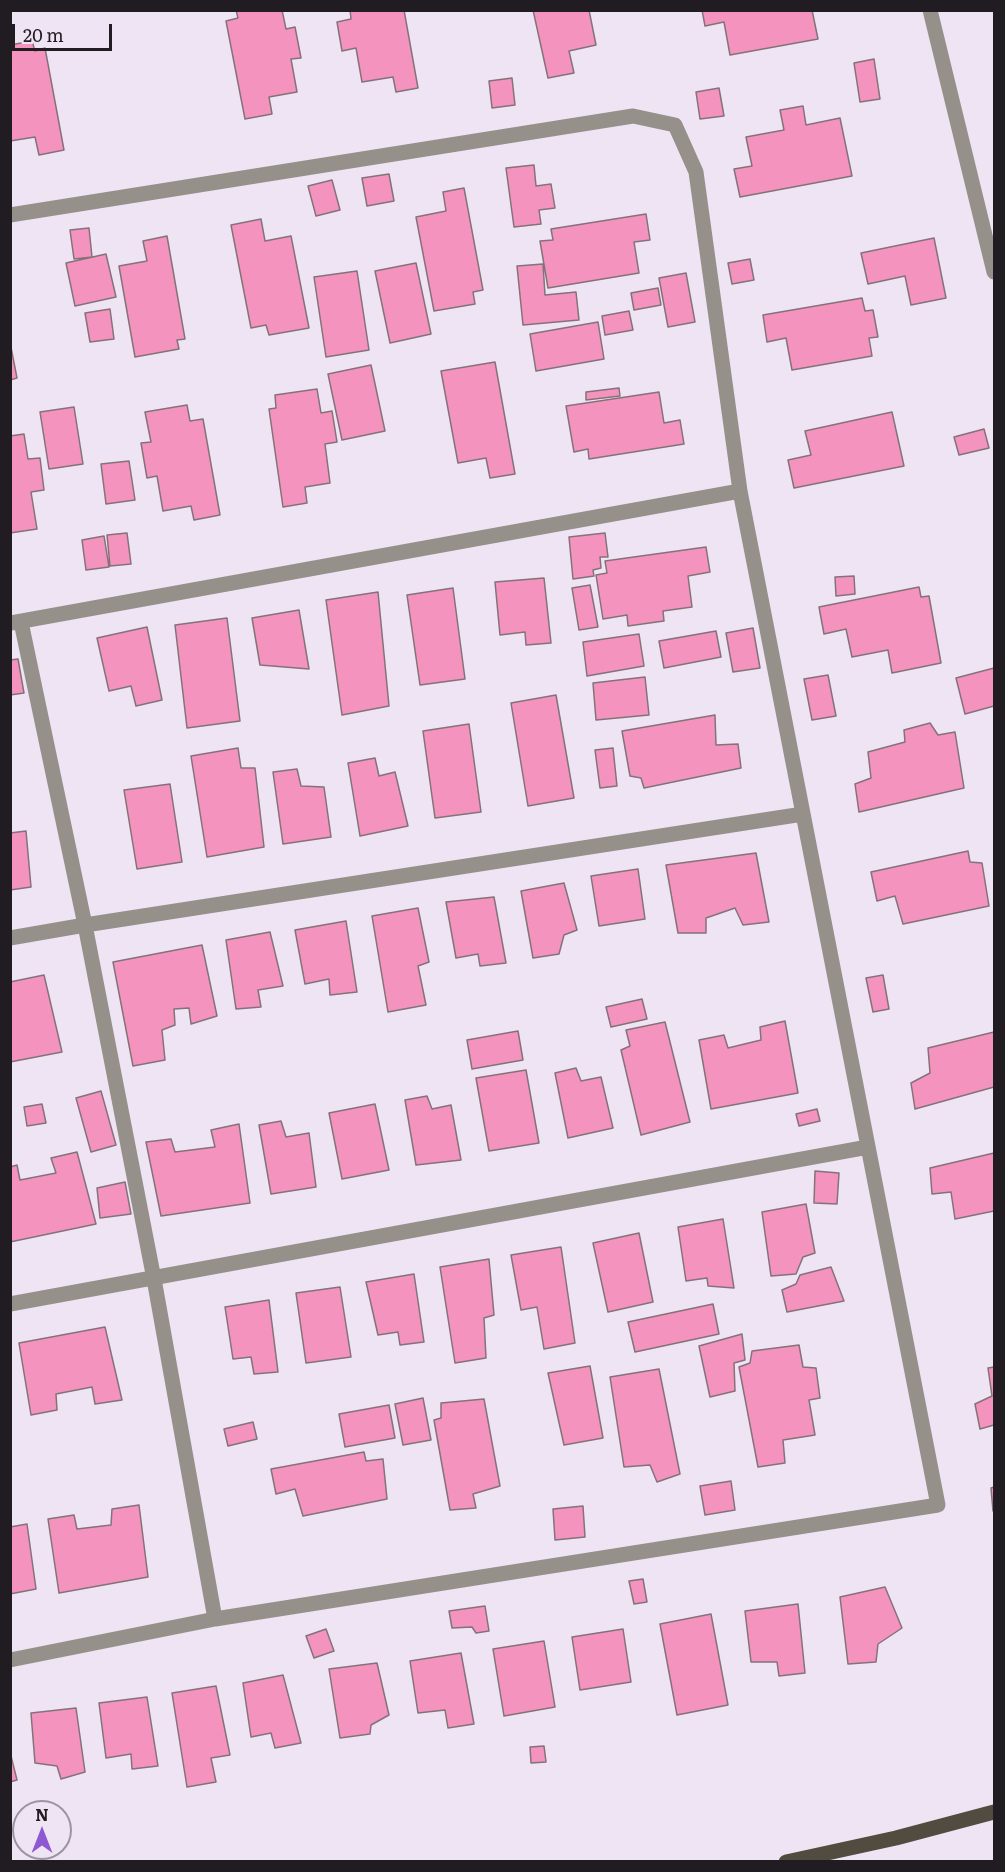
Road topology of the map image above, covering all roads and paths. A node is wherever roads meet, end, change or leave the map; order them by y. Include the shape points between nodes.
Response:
1 (930, 10) edge
2 (10, 214) edge
3 (994, 272) edge
4 (740, 491) junction
5 (16, 623) edge
6 (803, 814) junction
7 (85, 925) junction
8 (10, 938) edge
9 (868, 1147) junction
10 (154, 1279) junction
11 (10, 1304) edge
12 (215, 1619) junction
13 (10, 1660) edge
14 (994, 1812) edge
15 (786, 1862) edge

1 - 3 street
2 - 4 street via 633,116 675,124 696,172
4 - 5 street
4 - 6 street
5 - 7 street
6 - 7 street
6 - 9 street
7 - 8 street
7 - 10 street
9 - 10 street
9 - 12 street via 938,1505
10 - 11 street
10 - 12 street
12 - 13 street
14 - 15 main road

